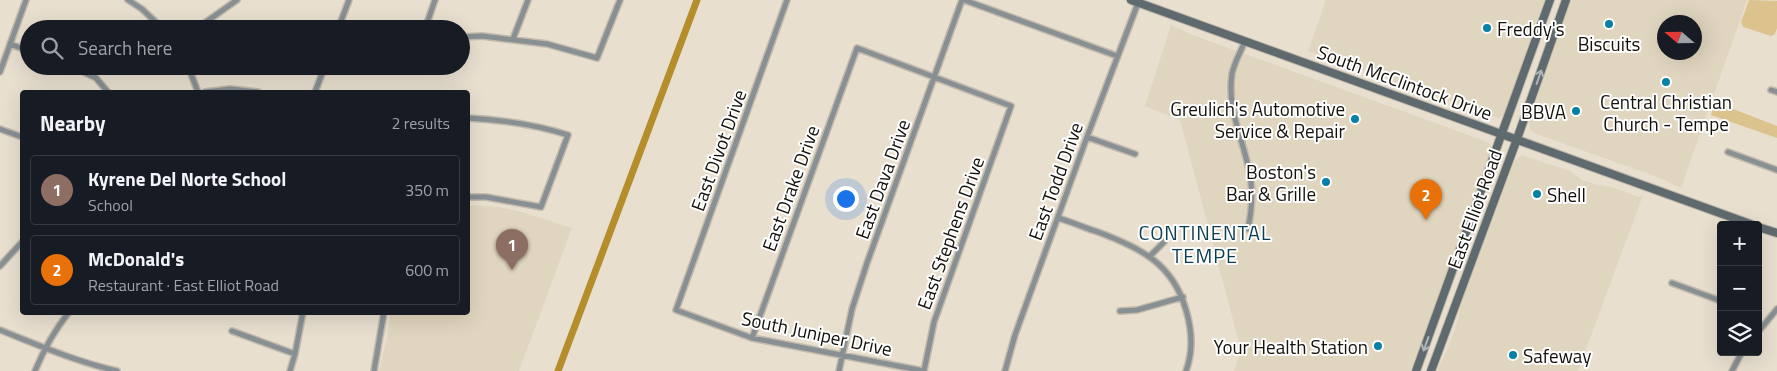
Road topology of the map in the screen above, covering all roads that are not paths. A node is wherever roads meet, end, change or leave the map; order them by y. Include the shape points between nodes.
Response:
1 (26, 0) edge
2 (128, 0) edge
3 (238, 0) edge
4 (348, 0) edge
5 (435, 0) edge
6 (528, 0) edge
7 (620, 0) edge
8 (787, 0) edge
9 (963, 0) edge
10 (1550, 0) edge
11 (1566, 0) edge
12 (1134, 1) edge
13 (154, 20) edge
14 (209, 20) edge
15 (341, 20) edge
16 (427, 20) edge
17 (470, 37) edge
18 (513, 39) junction
19 (1245, 41) junction
20 (10, 44) junction
21 (20, 48) edge
22 (1117, 56) junction
23 (0, 72) edge
24 (90, 75) edge
25 (191, 75) edge
26 (322, 75) edge
27 (935, 77) junction
28 (107, 90) edge
29 (197, 90) edge
30 (222, 90) edge
31 (239, 90) edge
32 (316, 90) edge
33 (470, 118) edge
34 (0, 129) edge
35 (1503, 134) junction
36 (20, 136) edge
37 (1087, 137) junction
38 (1517, 140) junction
39 (1728, 152) dead end
40 (1136, 154) dead end
41 (1777, 170) edge
42 (470, 197) edge
43 (1058, 218) junction
44 (1742, 221) edge
45 (1762, 228) edge
46 (1248, 229) dead end
47 (1777, 233) edge
48 (1164, 242) dead end
49 (20, 244) edge
50 (1150, 256) junction
51 (0, 266) edge
52 (1672, 283) dead end
53 (1183, 297) junction
54 (1717, 300) edge
55 (1777, 309) edge
56 (676, 310) joint
57 (1120, 311) dead end
58 (1453, 313) junction
59 (67, 315) edge
60 (302, 315) edge
61 (383, 315) edge
62 (1436, 317) junction
63 (1764, 327) edge
64 (0, 330) edge
65 (232, 331) dead end
66 (752, 338) junction
67 (45, 348) junction
68 (295, 354) junction
69 (842, 356) junction
70 (1740, 356) edge
71 (36, 371) edge
72 (117, 371) edge
73 (290, 371) edge
74 (374, 371) edge
75 (839, 371) edge
76 (924, 371) edge
77 (1005, 371) edge
78 (1186, 371) edge
79 (1416, 371) edge
80 (1431, 371) edge
81 (1732, 371) edge

1 - 20 street
2 - 13 street
3 - 14 street
4 - 15 street
5 - 16 street
6 - 18 street
7 - 18 street via 597,58 547,44
8 - 56 street, East Divot Drive
9 - 22 street
9 - 27 street, East Dava Drive
10 - 35 main road, East Elliot Road
38 -> 11 main road, East Elliot Road
12 - 19 main road, South McClintock Drive
12 - 22 street, East Todd Drive
17 - 18 street
19 - 35 main road, South McClintock Drive
19 - 46 street via 1232,72 1231,95 1233,115 1251,182
20 - 21 street
20 - 23 street
22 - 37 street, East Todd Drive
24 - 28 street
25 - 29 street
26 - 32 street
27 - 66 street, East Drake Drive via 857,48
27 - 69 street, East Dava Drive via 867,263 852,309
27 - 76 street, East Stephens Drive via 1011,106 934,322
30 - 31 street
33 - 42 street via 541,126 568,135 541,207
34 - 36 street
35 - 38 main road, South McClintock Drive
35 - 62 main road, East Elliot Road
37 - 40 street
37 - 43 street, East Todd Drive
38 - 44 main road, South McClintock Drive
38 - 58 main road, East Elliot Road
39 - 41 street
43 - 50 street via 1123,241
43 - 77 street, East Todd Drive
45 - 47 main road
48 - 50 street
49 - 51 street
50 - 53 street via 1165,270
52 - 54 street
53 - 57 street via 1137,310
53 - 78 street via 1191,343
55 - 63 street
56 - 66 street, South Juniper Drive
58 - 62 main road
58 - 80 main road, East Elliot Road
59 - 67 street
60 - 68 street
61 - 74 street
62 -> 79 main road, East Elliot Road
64 - 67 street
65 - 68 street
66 - 69 street, South Juniper Drive
67 - 71 street
67 - 72 street
68 - 73 street
69 - 75 street, East Dava Drive
69 - 76 street, South Juniper Drive
70 - 81 street

